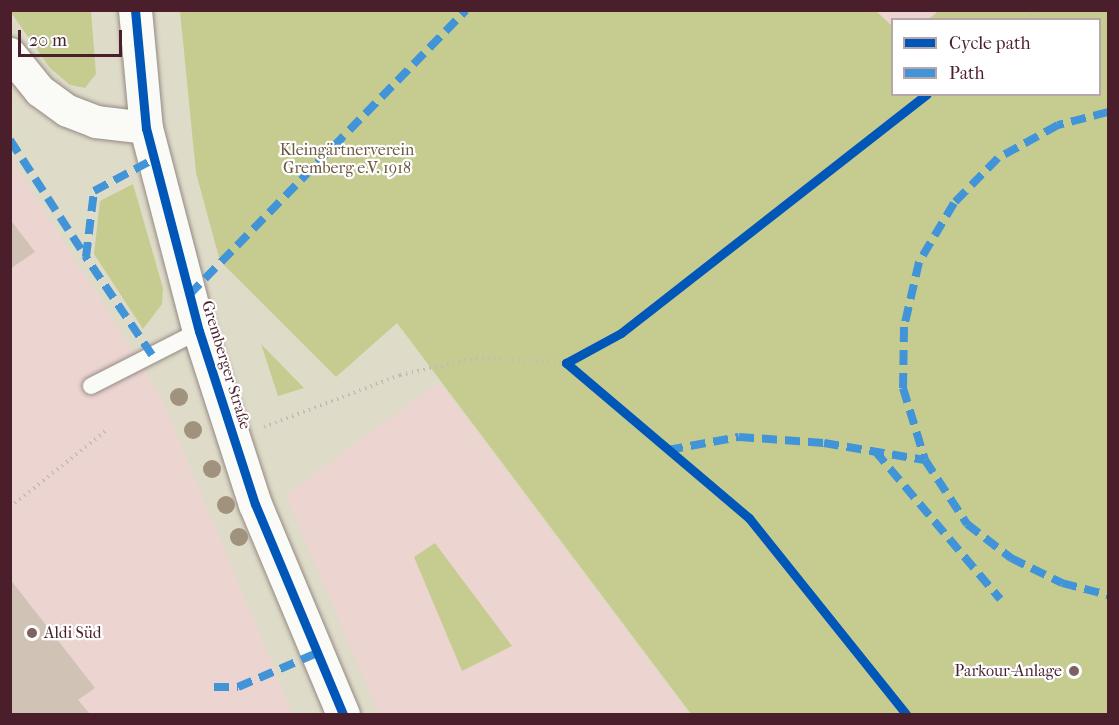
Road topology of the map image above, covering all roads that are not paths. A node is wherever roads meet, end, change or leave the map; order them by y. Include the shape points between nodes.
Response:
1 (135, 10) edge
2 (10, 54) edge
3 (146, 128) junction
4 (199, 331) junction
5 (90, 386) dead end
6 (343, 714) edge

1 - 3 street, Gremberger Straße
2 - 3 street via 40,92 68,111 96,122
3 - 4 street, Gremberger Straße
4 - 5 lane
4 - 6 street, Gremberger Straße via 255,504

